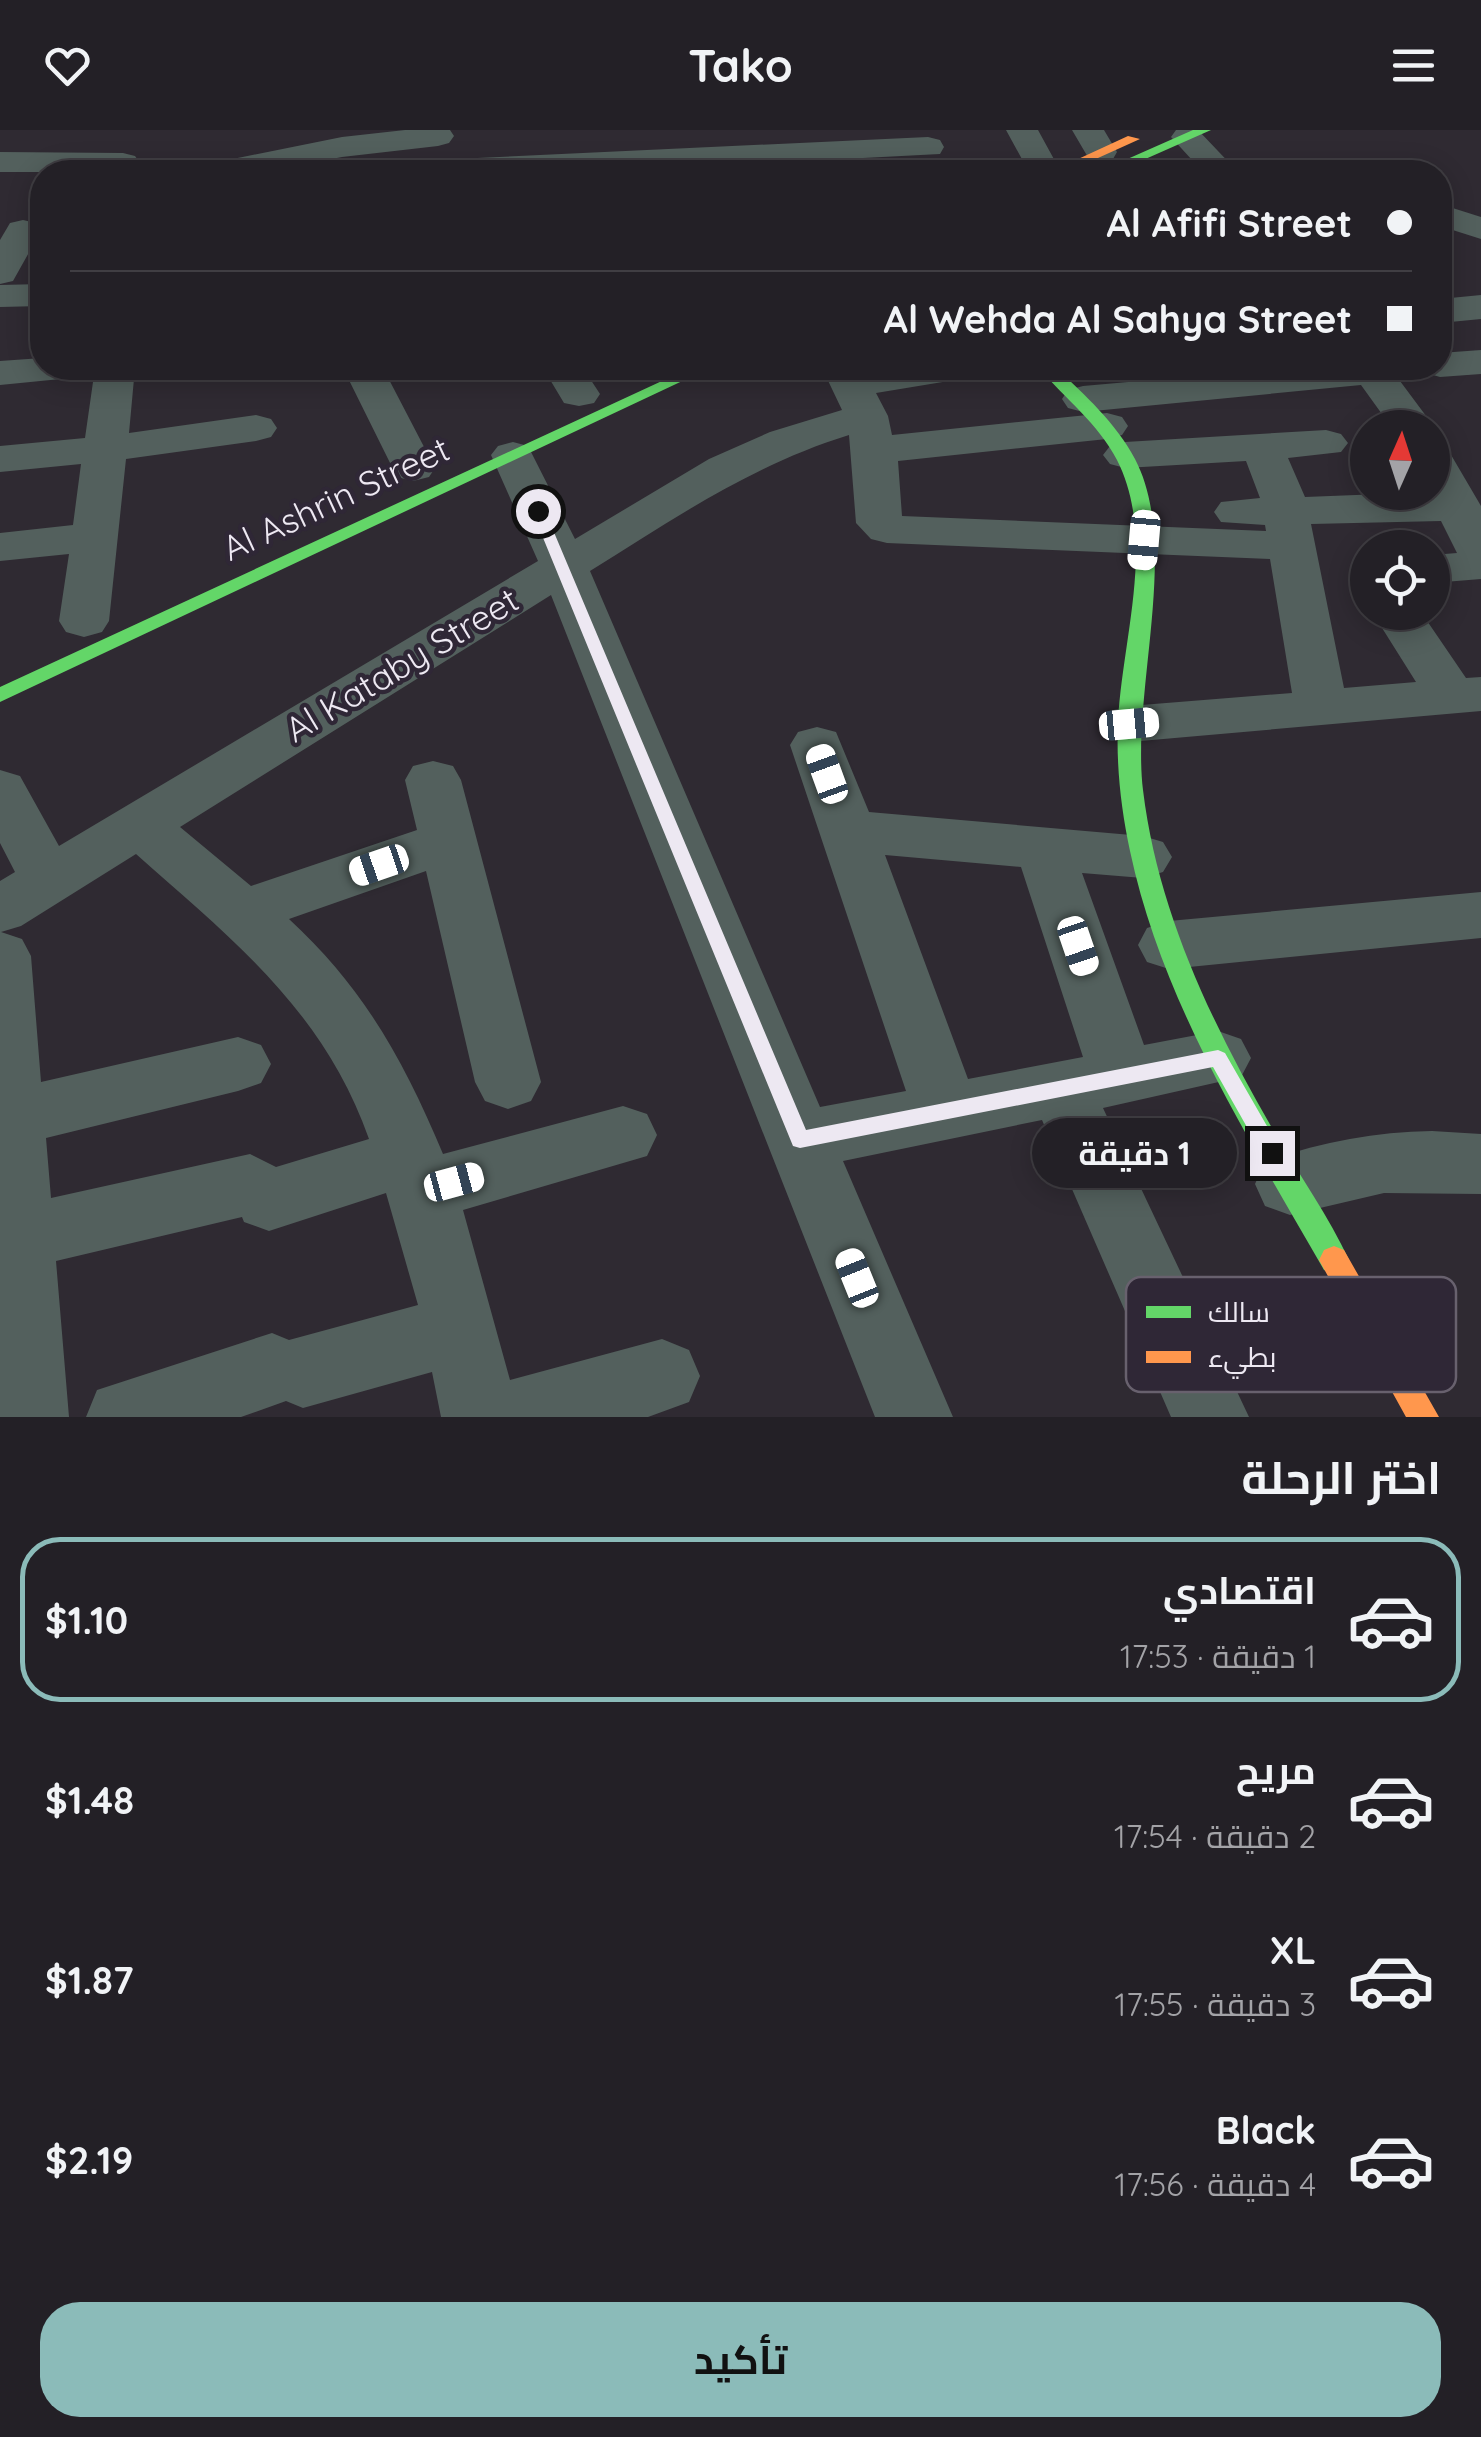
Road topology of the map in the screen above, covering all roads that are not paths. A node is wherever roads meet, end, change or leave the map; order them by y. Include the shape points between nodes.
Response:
1 (1022, 130) edge
2 (1154, 130) edge
3 (464, 132) edge
4 (582, 132) edge
5 (1196, 134) edge
6 (345, 138) edge
7 (733, 147) edge
8 (930, 150) edge
9 (1105, 159) edge
10 (229, 160) edge
11 (555, 160) edge
12 (871, 160) edge
13 (886, 160) edge
14 (1038, 160) edge
15 (1213, 160) edge
16 (0, 162) edge
17 (30, 162) edge
18 (1452, 219) edge
19 (1481, 228) edge
20 (22, 231) edge
21 (0, 273) edge
22 (30, 295) edge
23 (0, 296) edge
24 (1481, 308) edge
25 (1452, 310) edge
26 (30, 371) edge
27 (0, 373) edge
28 (114, 380) edge
29 (370, 380) edge
30 (676, 380) edge
31 (926, 380) edge
32 (1059, 380) edge
33 (1352, 380) edge
34 (1427, 380) edge
35 (859, 404) edge
36 (1419, 410) edge
37 (1105, 427) junction
38 (256, 428) dead end
39 (1326, 443) dead end
40 (1262, 446) junction
41 (105, 449) junction
42 (513, 455) junction
43 (0, 458) edge
44 (412, 469) dead end
45 (1450, 490) edge
46 (1459, 507) junction
47 (1142, 524) junction
48 (1289, 530) junction
49 (269, 536) dead end
50 (94, 537) junction
51 (0, 548) edge
52 (1481, 554) edge
53 (293, 558) junction
54 (1481, 565) edge
55 (564, 567) junction
56 (1450, 568) edge
57 (84, 620) dead end
58 (1411, 630) edge
59 (0, 695) edge
60 (1466, 695) edge
61 (1321, 707) junction
62 (1129, 724) junction
63 (817, 745) dead end
64 (433, 780) dead end
65 (0, 790) edge
66 (138, 824) junction
67 (848, 831) junction
68 (449, 842) junction
69 (1044, 848) junction
70 (1142, 857) junction
71 (49, 880) junction
72 (0, 910) edge
73 (239, 912) junction
74 (1481, 915) edge
75 (1169, 945) junction
76 (0, 956) edge
77 (1218, 1058) junction
78 (238, 1064) dead end
79 (508, 1082) dead end
80 (1092, 1083) junction
81 (946, 1111) junction
82 (10, 1118) junction
83 (623, 1135) dead end
84 (800, 1140) junction
85 (1481, 1164) edge
86 (415, 1174) junction
87 (1290, 1184) junction
88 (18, 1238) junction
89 (1161, 1277) edge
90 (1343, 1277) edge
91 (461, 1329) junction
92 (662, 1376) dead end
93 (1201, 1392) edge
94 (1409, 1392) edge
95 (30, 1417) edge
96 (125, 1417) edge
97 (480, 1417) edge
98 (514, 1417) edge
99 (914, 1417) edge
100 (1210, 1417) edge
101 (1423, 1417) edge

1 - 14 street
2 - 9 main road
3 - 6 street
4 - 7 street
5 - 9 main road
5 - 15 street
6 - 10 street
7 - 11 street
7 - 12 street
8 - 13 street
16 - 17 street
18 - 19 street
20 - 21 street
22 - 23 street
24 - 25 street
26 - 27 street
28 - 41 street
29 - 44 street
30 - 42 main road, Al Ashrin Street
31 - 35 street
32 - 37 main road
33 - 37 street
34 - 36 street
35 - 37 street
35 - 47 street via 882,527
35 - 55 street, Al Kataby Street via 726,468
37 - 40 street
37 - 47 main road via 1136,482
38 - 41 street
39 - 40 street
40 - 48 street
41 - 43 street
41 - 50 street
42 - 53 main road, Al Ashrin Street
42 - 55 street
45 - 46 street
46 - 48 street
46 - 52 street
47 - 48 street
47 - 62 main road
48 - 61 street
49 - 53 main road
50 - 51 street
50 - 57 street
53 - 59 main road, Al Ashrin Street
54 - 56 street
55 - 66 street, Al Kataby Street
55 - 84 street
58 - 60 street
60 - 61 street
61 - 62 street
62 - 70 main road
63 - 67 street
64 - 68 street
65 - 71 street
66 - 71 street, Al Kataby Street
66 - 73 street
67 - 69 street
67 - 81 street
68 - 73 street
68 - 79 street
69 - 70 street
69 - 80 street
70 - 75 main road
71 - 72 street, Al Kataby Street
73 - 86 street via 310,976 367,1058
74 - 75 street
75 - 77 main road
76 - 82 street
77 - 80 street
77 - 87 main road
78 - 82 street
80 - 81 street
80 - 89 street
81 - 84 street
82 - 88 street
83 - 86 street
84 - 99 street
85 - 87 street via 1388,1160
86 - 88 street via 259,1193
86 - 91 street
87 - 90 main road
88 - 95 street
91 - 96 street
91 - 97 street
92 - 98 street
93 - 100 street
94 - 101 main road

